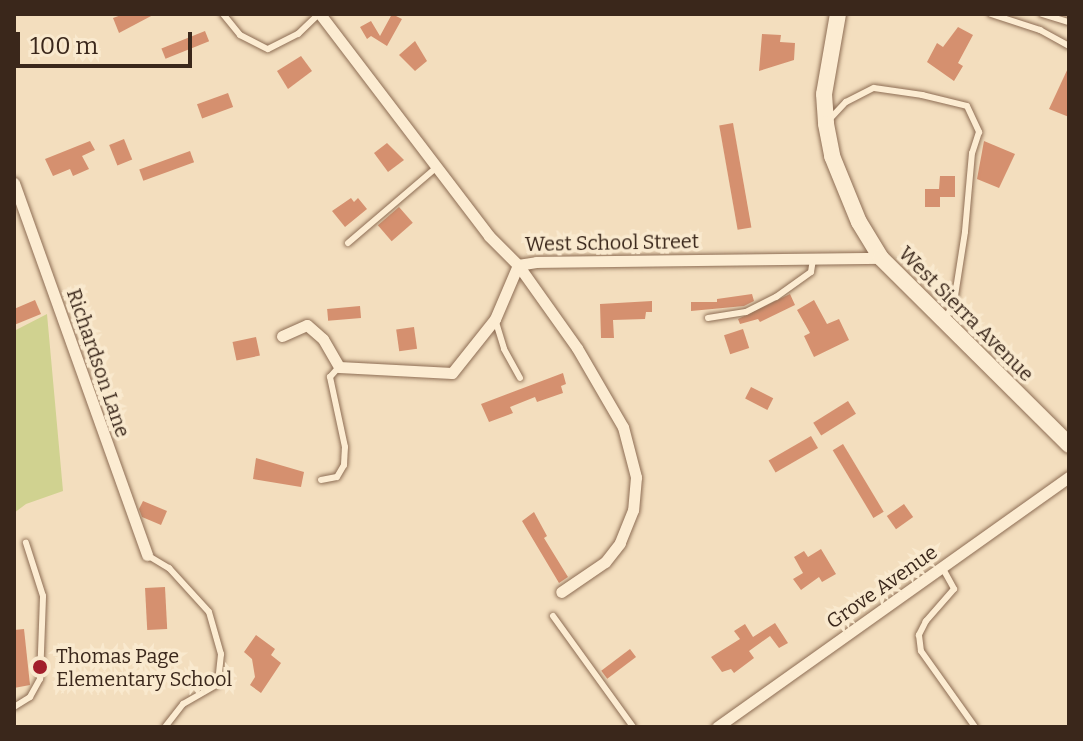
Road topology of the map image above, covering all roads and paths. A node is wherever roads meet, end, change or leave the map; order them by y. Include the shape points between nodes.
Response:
1 (223, 14) edge
2 (320, 14) edge
3 (838, 14) edge
4 (991, 14) edge
5 (1042, 14) edge
6 (1069, 22) edge
7 (1069, 46) edge
8 (826, 124) junction
9 (437, 167) junction
10 (14, 183) edge
11 (348, 243) dead end
12 (881, 258) junction
13 (813, 259) junction
14 (518, 265) junction
15 (708, 318) dead end
16 (495, 319) junction
17 (945, 321) junction
18 (282, 336) dead end
19 (339, 367) junction
20 (520, 378) dead end
21 (1069, 445) edge
22 (1069, 477) edge
23 (321, 480) dead end
24 (26, 543) dead end
25 (147, 555) joint
26 (942, 567) junction
27 (561, 592) dead end
28 (553, 616) dead end
29 (14, 707) edge
30 (165, 727) edge
31 (633, 727) edge
32 (717, 727) edge
33 (975, 727) edge

1 - 2 lane via 240,35 268,49 298,34
2 - 9 street, West School Street
3 - 8 main road, West Sierra Avenue via 824,94
4 - 7 lane
5 - 6 lane
8 - 12 main road, West Sierra Avenue via 846,194
8 - 17 lane via 846,102 874,88 967,106 979,132 954,302
9 - 11 lane
9 - 14 street, West School Street
10 - 25 street, Richardson Lane
12 - 13 street, West School Street
12 - 17 main road, West Sierra Avenue
13 - 14 street, West School Street
13 - 15 lane via 811,272 776,297 738,314
14 - 16 street
14 - 27 street via 577,348 623,427 636,477 633,510 620,543 605,562
16 - 19 street via 452,373
16 - 20 lane
17 - 21 main road, West Sierra Avenue
18 - 19 street via 307,325 323,339
19 - 23 lane via 330,377 344,465 337,477
22 - 26 street, Grove Avenue
24 - 29 lane via 43,596 40,679 30,697
25 - 30 lane via 169,568 209,612 221,654 218,684 183,704
26 - 32 street, Grove Avenue
26 - 33 lane via 954,589 926,621 919,635 921,651
28 - 31 lane

